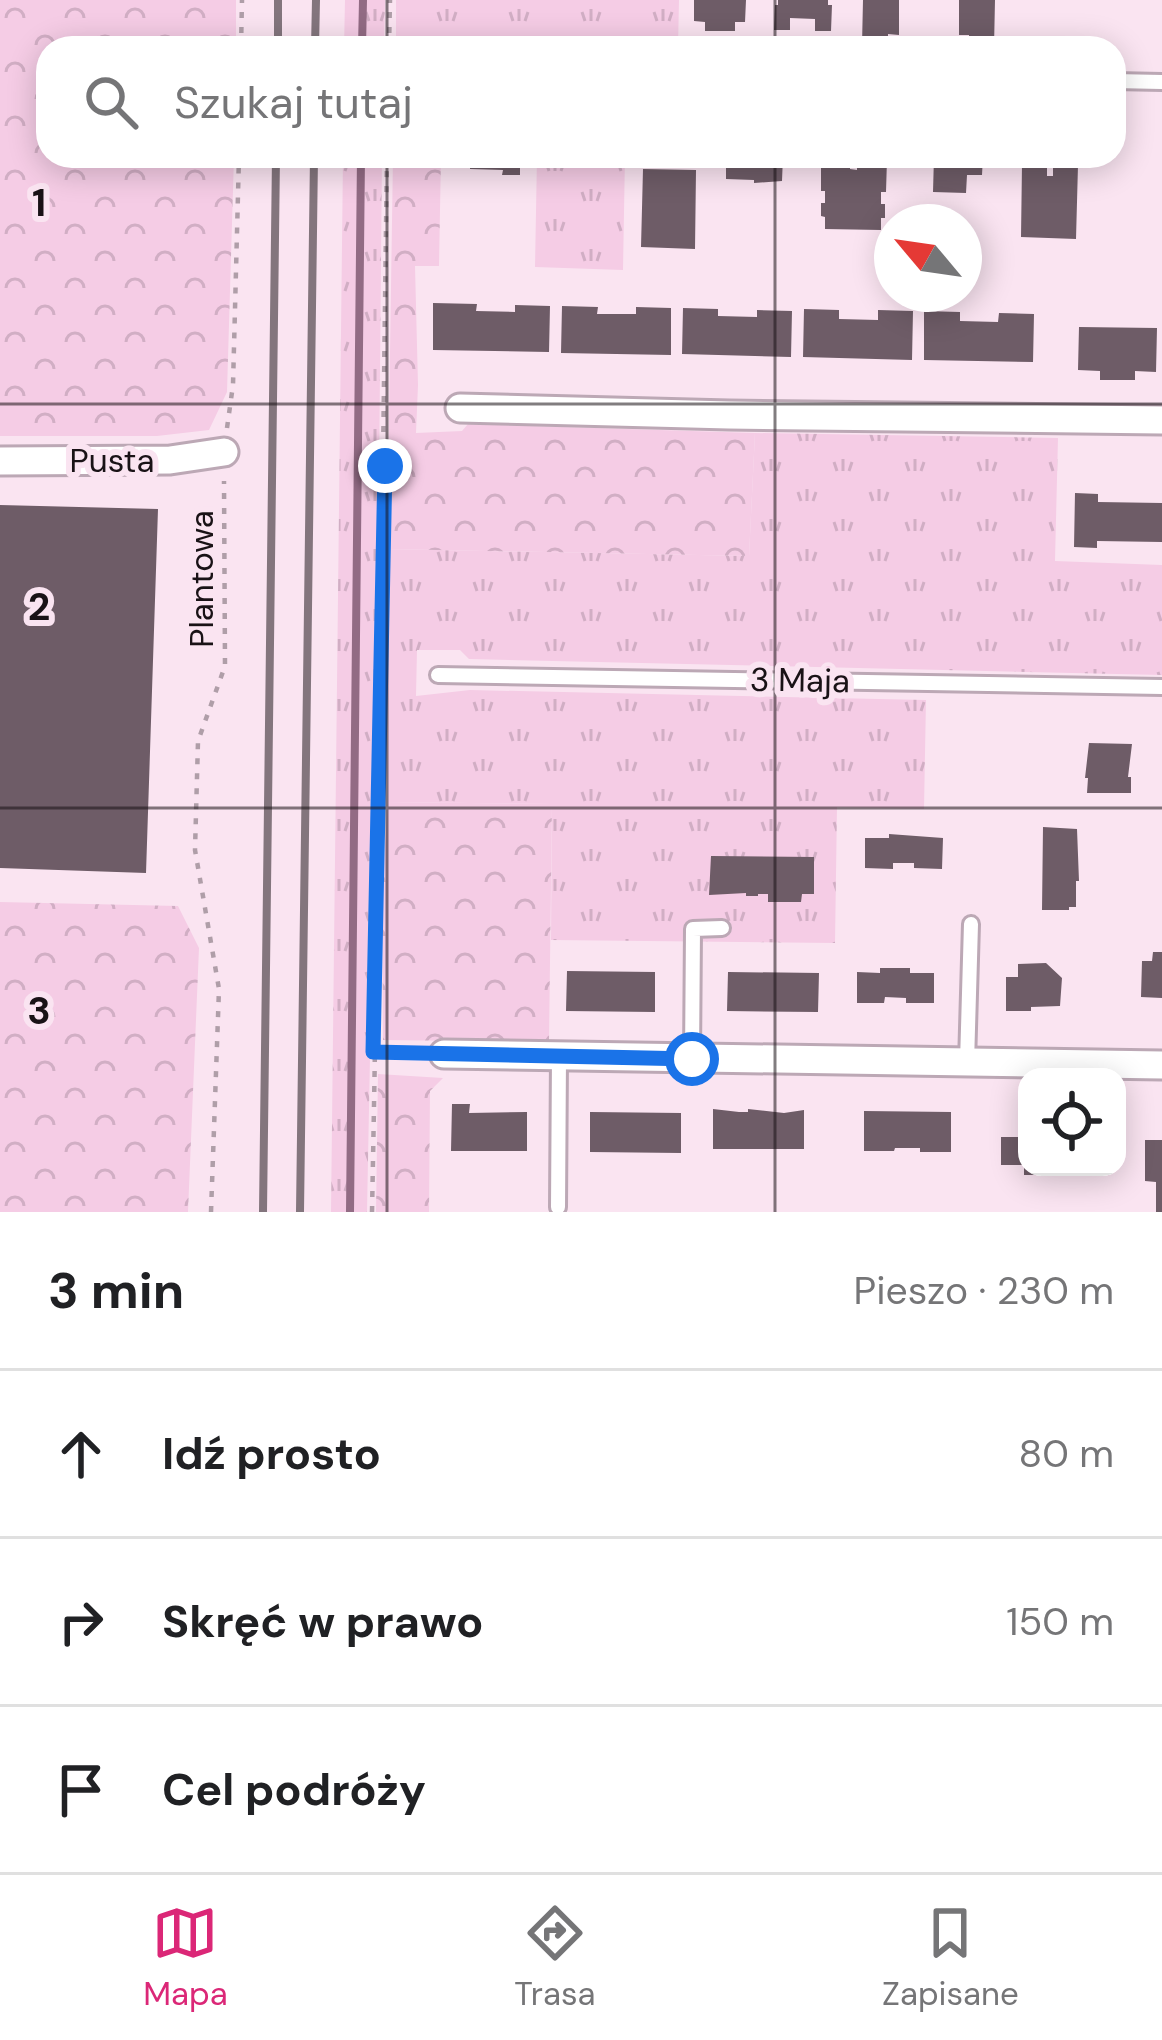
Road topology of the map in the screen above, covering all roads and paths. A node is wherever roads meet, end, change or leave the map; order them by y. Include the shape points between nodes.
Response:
1 (242, 0) edge
2 (390, 0) edge
3 (241, 36) edge
4 (388, 36) edge
5 (1126, 81) edge
6 (1162, 82) edge
7 (238, 168) edge
8 (387, 168) edge
9 (460, 408) dead end
10 (1162, 420) edge
11 (224, 452) junction
12 (0, 461) edge
13 (438, 675) dead end
14 (1162, 687) edge
15 (970, 924) dead end
16 (722, 928) dead end
17 (373, 1052) junction
18 (444, 1054) joint
19 (559, 1057) junction
20 (692, 1059) junction
21 (967, 1063) junction
22 (1162, 1065) edge
23 (558, 1208) dead end
24 (211, 1212) edge
25 (372, 1212) edge

1 - 3 path
2 - 4 path
5 - 6 lane
7 - 11 path, Plantowa
8 - 17 path
9 - 10 street
11 - 12 street, Pusta
11 - 24 path, Plantowa via 226,666 198,741 195,850 219,989
13 - 14 lane, 3 Maja
15 - 21 lane
16 - 20 lane via 692,929
17 - 18 path
17 - 25 path
18 - 19 street
19 - 20 street
19 - 23 lane
20 - 21 street
21 - 22 street

